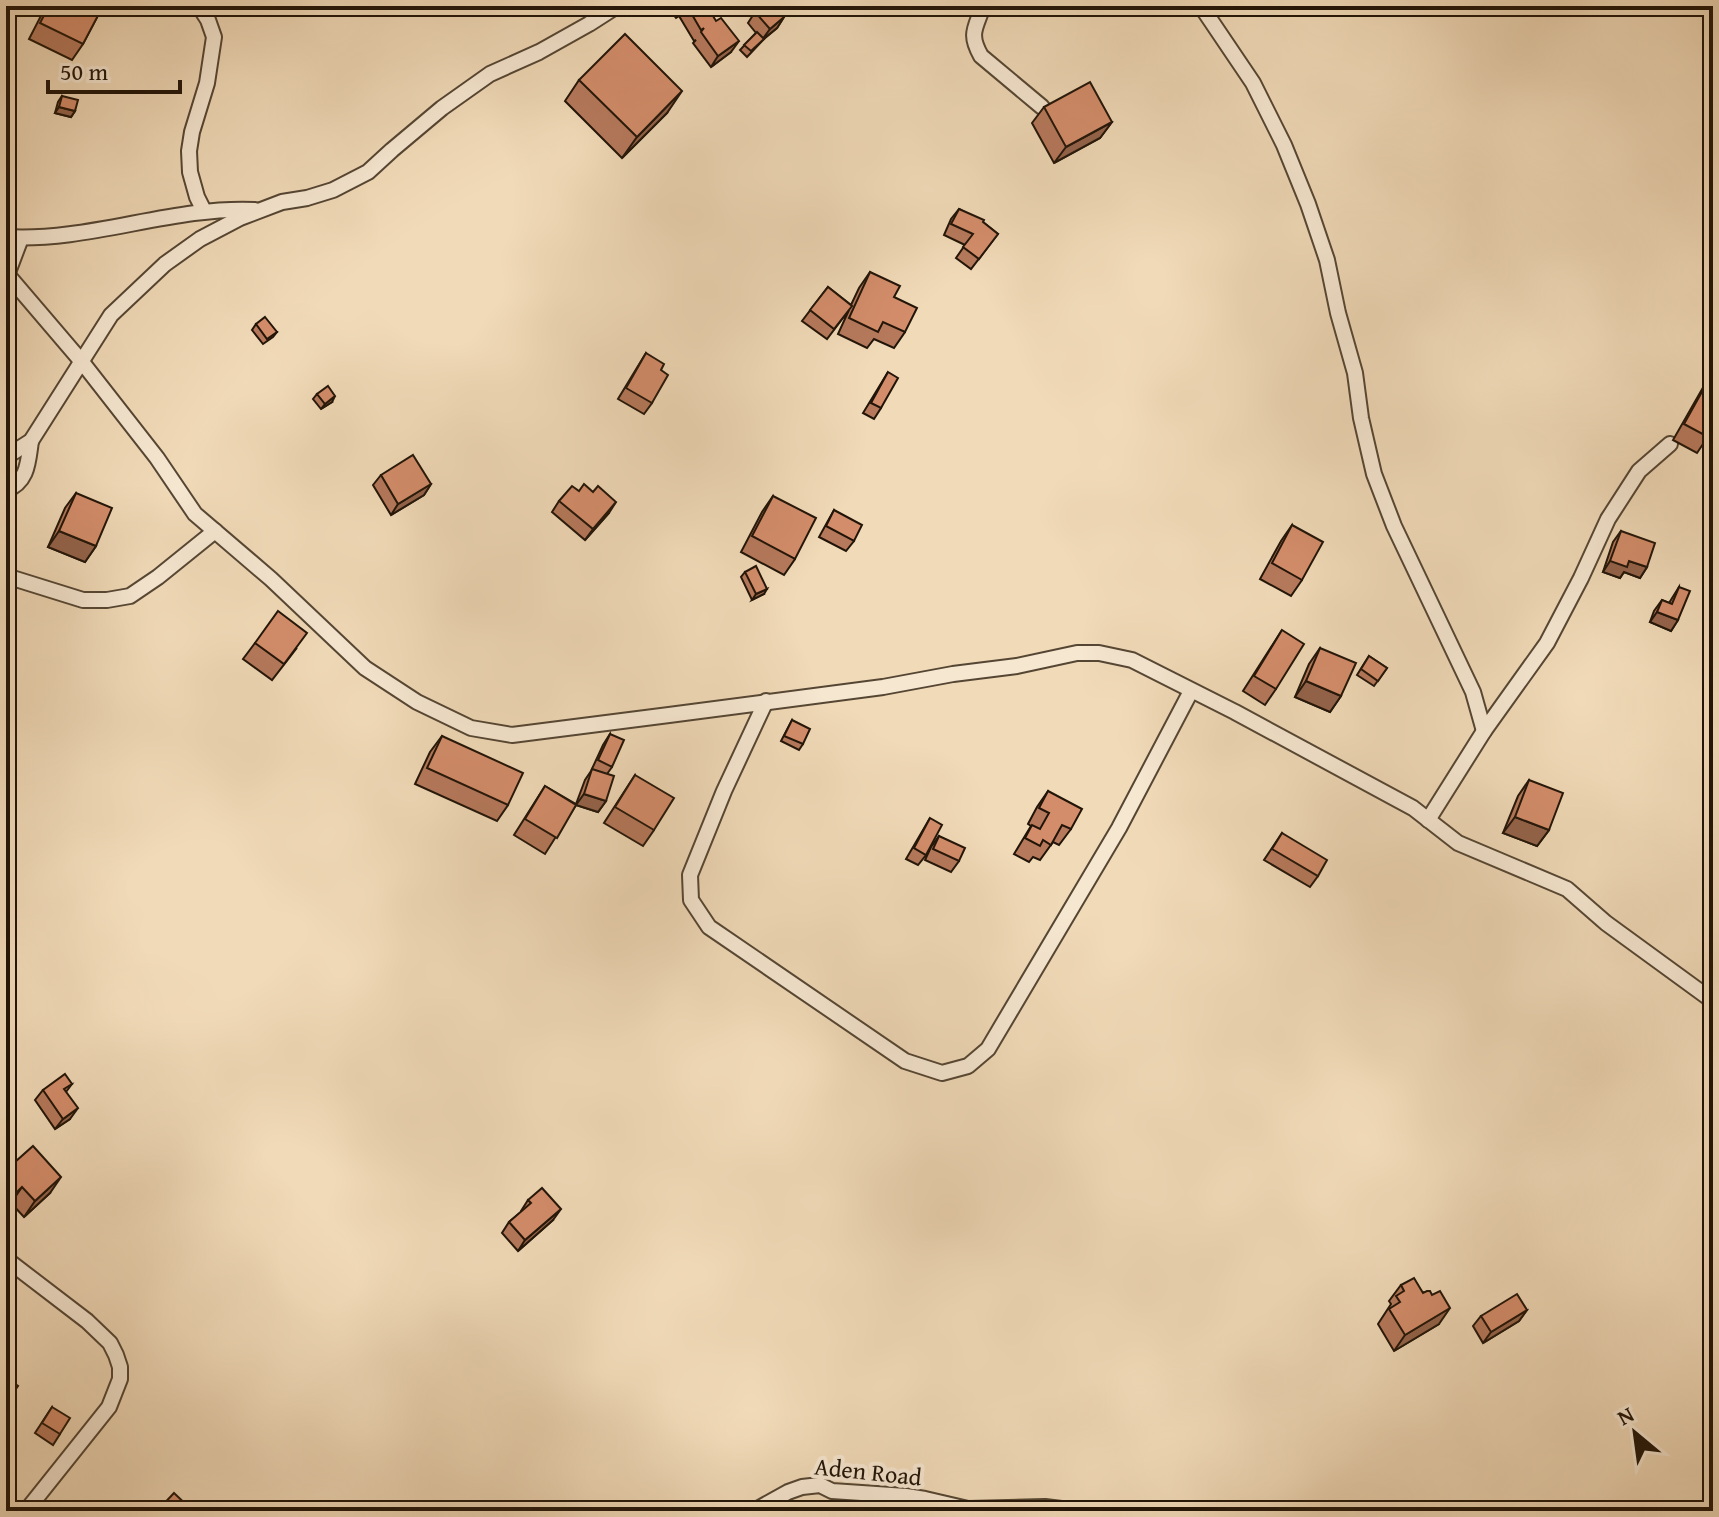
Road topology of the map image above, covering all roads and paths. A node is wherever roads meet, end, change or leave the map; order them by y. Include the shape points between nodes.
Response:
1 (199, 6) edge
2 (617, 6) edge
3 (983, 6) edge
4 (1201, 6) edge
5 (1042, 107) edge
6 (261, 210) junction
7 (204, 211) junction
8 (13, 237) edge
9 (7, 274) edge
10 (82, 362) junction
11 (31, 441) junction
12 (1670, 444) dead end
13 (6, 457) edge
14 (6, 490) edge
15 (215, 531) junction
16 (6, 576) edge
17 (1191, 691) junction
18 (766, 701) junction
19 (1484, 731) junction
20 (1428, 820) junction
21 (1713, 1001) edge
22 (6, 1259) edge
23 (26, 1511) edge
24 (754, 1511) edge
25 (1078, 1511) edge

1 - 7 street via 214,37 189,151 190,172
2 - 6 street via 490,74 368,172 333,190
3 - 5 street via 974,28 975,46
4 - 19 street via 1253,83 1308,204 1355,373 1374,474 1464,670
6 - 7 street
6 - 10 street via 200,239 165,264 111,315
7 - 8 street
8 - 9 street
9 - 10 street
10 - 11 street
10 - 15 street via 195,514
11 - 13 street
11 - 14 street via 25,475
12 - 19 street via 1639,471 1608,519 1547,643
15 - 16 street via 130,596 83,600
15 - 18 street via 365,668 471,728 512,735
17 - 18 street via 1132,660 1077,653
17 - 18 street via 1119,828 988,1049 968,1066 942,1073 905,1061 709,927 691,900 690,875
17 - 20 street
19 - 20 street
20 - 21 street via 1458,843 1567,889
22 - 23 street via 87,1321 110,1343 120,1367 109,1407
24 - 25 street, Aden Road via 788,1492 820,1485 832,1491 906,1496 968,1509

